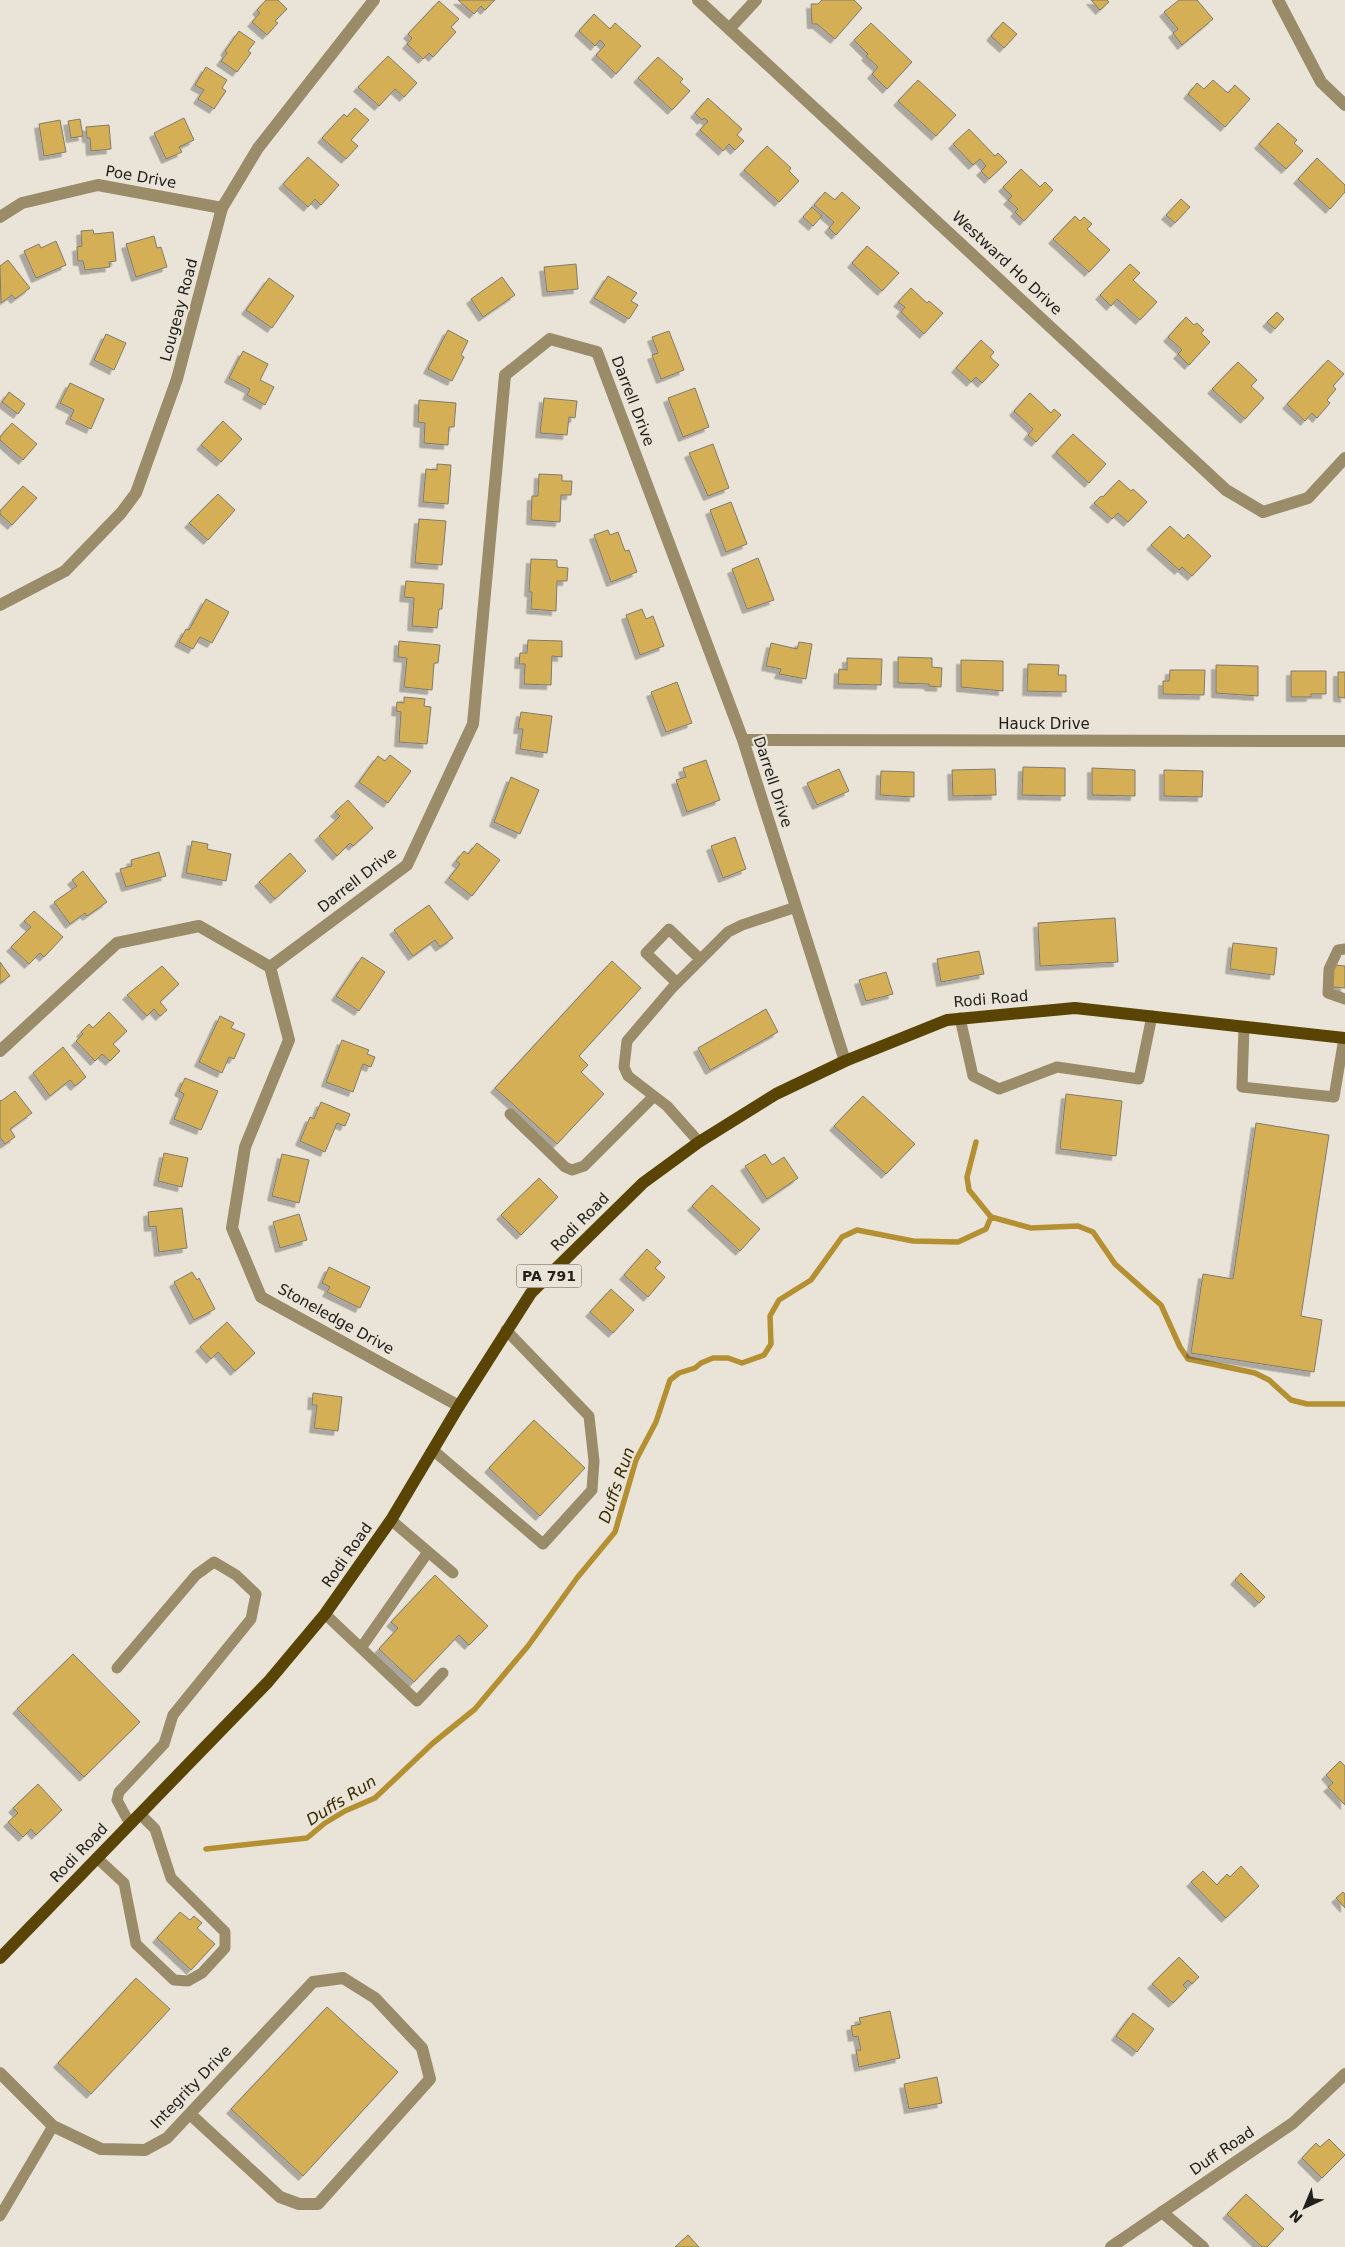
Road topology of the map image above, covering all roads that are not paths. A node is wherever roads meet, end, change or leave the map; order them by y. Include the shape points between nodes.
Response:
1 (374, 0) edge
2 (698, 0) edge
3 (756, 0) edge
4 (1278, 0) edge
5 (730, 28) junction
6 (1345, 105) edge
7 (222, 208) junction
8 (0, 217) edge
9 (1345, 458) edge
10 (0, 605) edge
11 (743, 740) junction
12 (1345, 741) edge
13 (796, 907) junction
14 (1345, 949) edge
15 (700, 959) junction
16 (270, 967) junction
17 (677, 982) junction
18 (1345, 999) edge
19 (1152, 1016) junction
20 (960, 1018) junction
21 (1244, 1027) junction
22 (1344, 1038) edge
23 (0, 1051) edge
24 (845, 1061) junction
25 (654, 1096) junction
26 (510, 1114) dead end
27 (699, 1142) junction
28 (506, 1330) junction
29 (459, 1406) junction
30 (434, 1451) junction
31 (391, 1520) junction
32 (428, 1552) junction
33 (453, 1573) dead end
34 (325, 1614) junction
35 (361, 1648) junction
36 (117, 1668) dead end
37 (443, 1673) dead end
38 (140, 1814) junction
39 (130, 1824) junction
40 (97, 1858) junction
41 (0, 1958) edge
42 (0, 2073) edge
43 (1345, 2074) edge
44 (190, 2114) junction
45 (53, 2126) junction
46 (1162, 2212) junction
47 (0, 2216) edge
48 (1111, 2247) edge
49 (1203, 2247) edge

1 - 7 street, Lougeay Road via 258,148
2 - 5 street, Westward Ho Drive
3 - 5 street
4 - 6 street via 1321,82
5 - 9 street, Westward Ho Drive via 1226,490 1263,512 1308,498
7 - 8 street, Poe Drive via 98,185 22,203
7 - 10 street, Lougeay Road via 177,379 136,493 65,571
11 - 12 street, Hauck Drive
11 - 13 street, Darrell Drive
11 - 16 street, Darrell Drive via 597,352 550,339 505,374 473,724 407,864
13 - 15 lane via 742,924 728,932
13 - 24 street, Darrell Drive
14 - 18 lane via 1338,950 1329,969 1328,993
15 - 17 lane
15 - 17 lane via 669,929 646,954
16 - 23 street via 199,926 117,943
16 - 29 street, Stoneledge Drive via 288,1040 245,1147 232,1228 261,1297
17 - 25 lane via 627,1041 624,1066 628,1076
19 - 20 main road, Rodi Road / PA 791 via 1075,1008
19 - 20 lane via 1139,1079 1057,1067 999,1089 973,1076
19 - 21 main road, Rodi Road / PA 791
20 - 24 main road, Rodi Road / PA 791 via 946,1020
21 - 22 main road, Rodi Road / PA 791
21 - 22 lane via 1242,1087 1334,1097
24 - 27 main road, Rodi Road / PA 791 via 776,1094
25 - 26 lane via 584,1166 572,1170
25 - 27 lane
27 - 28 main road, Rodi Road / PA 791 via 643,1183 531,1293
28 - 29 main road, Rodi Road / PA 791
28 - 30 lane via 589,1416 594,1461 592,1490 543,1544
29 - 30 main road, Rodi Road / PA 791
30 - 31 main road, Rodi Road / PA 791
31 - 32 lane
31 - 34 main road, Rodi Road / PA 791
32 - 33 lane
32 - 35 lane
34 - 35 lane
34 - 38 main road, Rodi Road / PA 791 via 268,1682
35 - 37 lane via 417,1701
36 - 39 lane via 196,1575 214,1562 236,1575 256,1594 251,1619 173,1715 164,1744 118,1792 117,1800
38 - 39 main road, Rodi Road / PA 791
38 - 40 lane via 155,1828 172,1878 225,1932 225,1948 202,1973 188,1981 174,1980 136,1944 124,1883
39 - 40 main road, Rodi Road / PA 791
40 - 41 main road, Rodi Road / PA 791
42 - 45 street, Integrity Drive
43 - 46 street, Duff Road via 1293,2123
44 - 44 street, Integrity Drive via 313,1982 343,1978 375,1998 422,2048 430,2079 318,2204 299,2204 280,2197
44 - 45 street, Integrity Drive via 167,2138 145,2150 101,2149
45 - 47 lane
46 - 48 street, Duff Road
46 - 49 street

